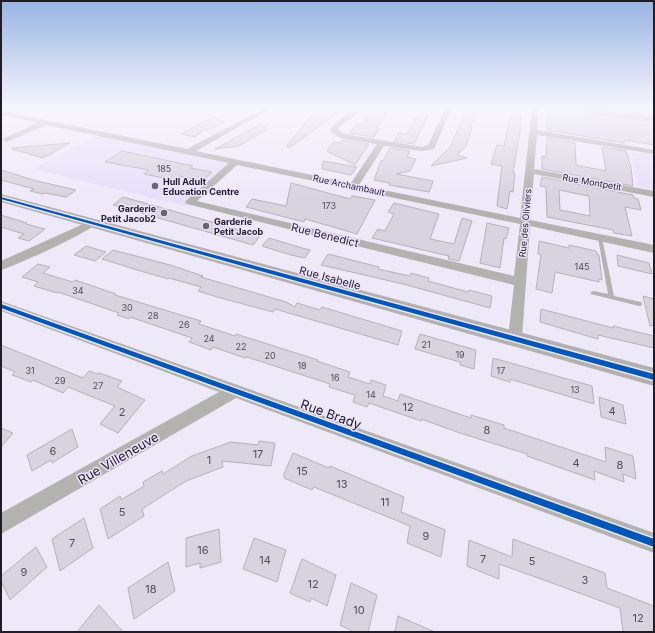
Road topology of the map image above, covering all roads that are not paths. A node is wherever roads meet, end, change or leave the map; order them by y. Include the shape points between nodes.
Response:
1 (12, 138) edge
2 (118, 138) edge
3 (215, 138) edge
4 (353, 138) edge
5 (435, 138) edge
6 (533, 138) edge
7 (567, 138) edge
8 (7, 140) dead end
9 (382, 142) junction
10 (188, 152) junction
11 (654, 152) edge
12 (236, 161) junction
13 (530, 171) junction
14 (353, 186) junction
15 (654, 194) edge
16 (1, 198) edge
17 (92, 223) junction
18 (525, 223) junction
19 (600, 238) junction
20 (654, 250) edge
21 (1, 266) edge
22 (520, 282) junction
23 (593, 293) dead end
24 (611, 297) junction
25 (639, 304) dead end
26 (1, 306) edge
27 (515, 338) junction
28 (654, 378) edge
29 (234, 391) junction
30 (1, 524) edge
31 (654, 543) edge

1 - 8 street
2 - 10 street, Rue Archambault
3 - 10 street
4 - 9 street
5 - 9 street via 427,149
6 - 13 street, Rue des Oliviers
7 - 11 street
9 - 14 street
10 - 12 street, Rue Archambault
12 - 14 street, Rue Archambault
12 - 22 street, Rue Benedict via 190,202
13 - 15 street, Rue Montpetit
13 - 18 street, Rue des Oliviers
14 - 18 street, Rue Archambault
16 - 17 street, Rue Isabelle
17 - 21 street
17 - 27 street, Rue Isabelle
18 - 19 street, Rue Archambault
18 - 22 street, Rue des Oliviers
19 - 20 street, Rue Archambault
19 - 24 lane
22 - 27 street, Rue des Oliviers
23 - 24 lane
24 - 25 lane
26 - 29 street, Rue Brady
27 - 28 street, Rue Isabelle
29 - 30 street, Rue Villeneuve
29 - 31 street, Rue Brady

